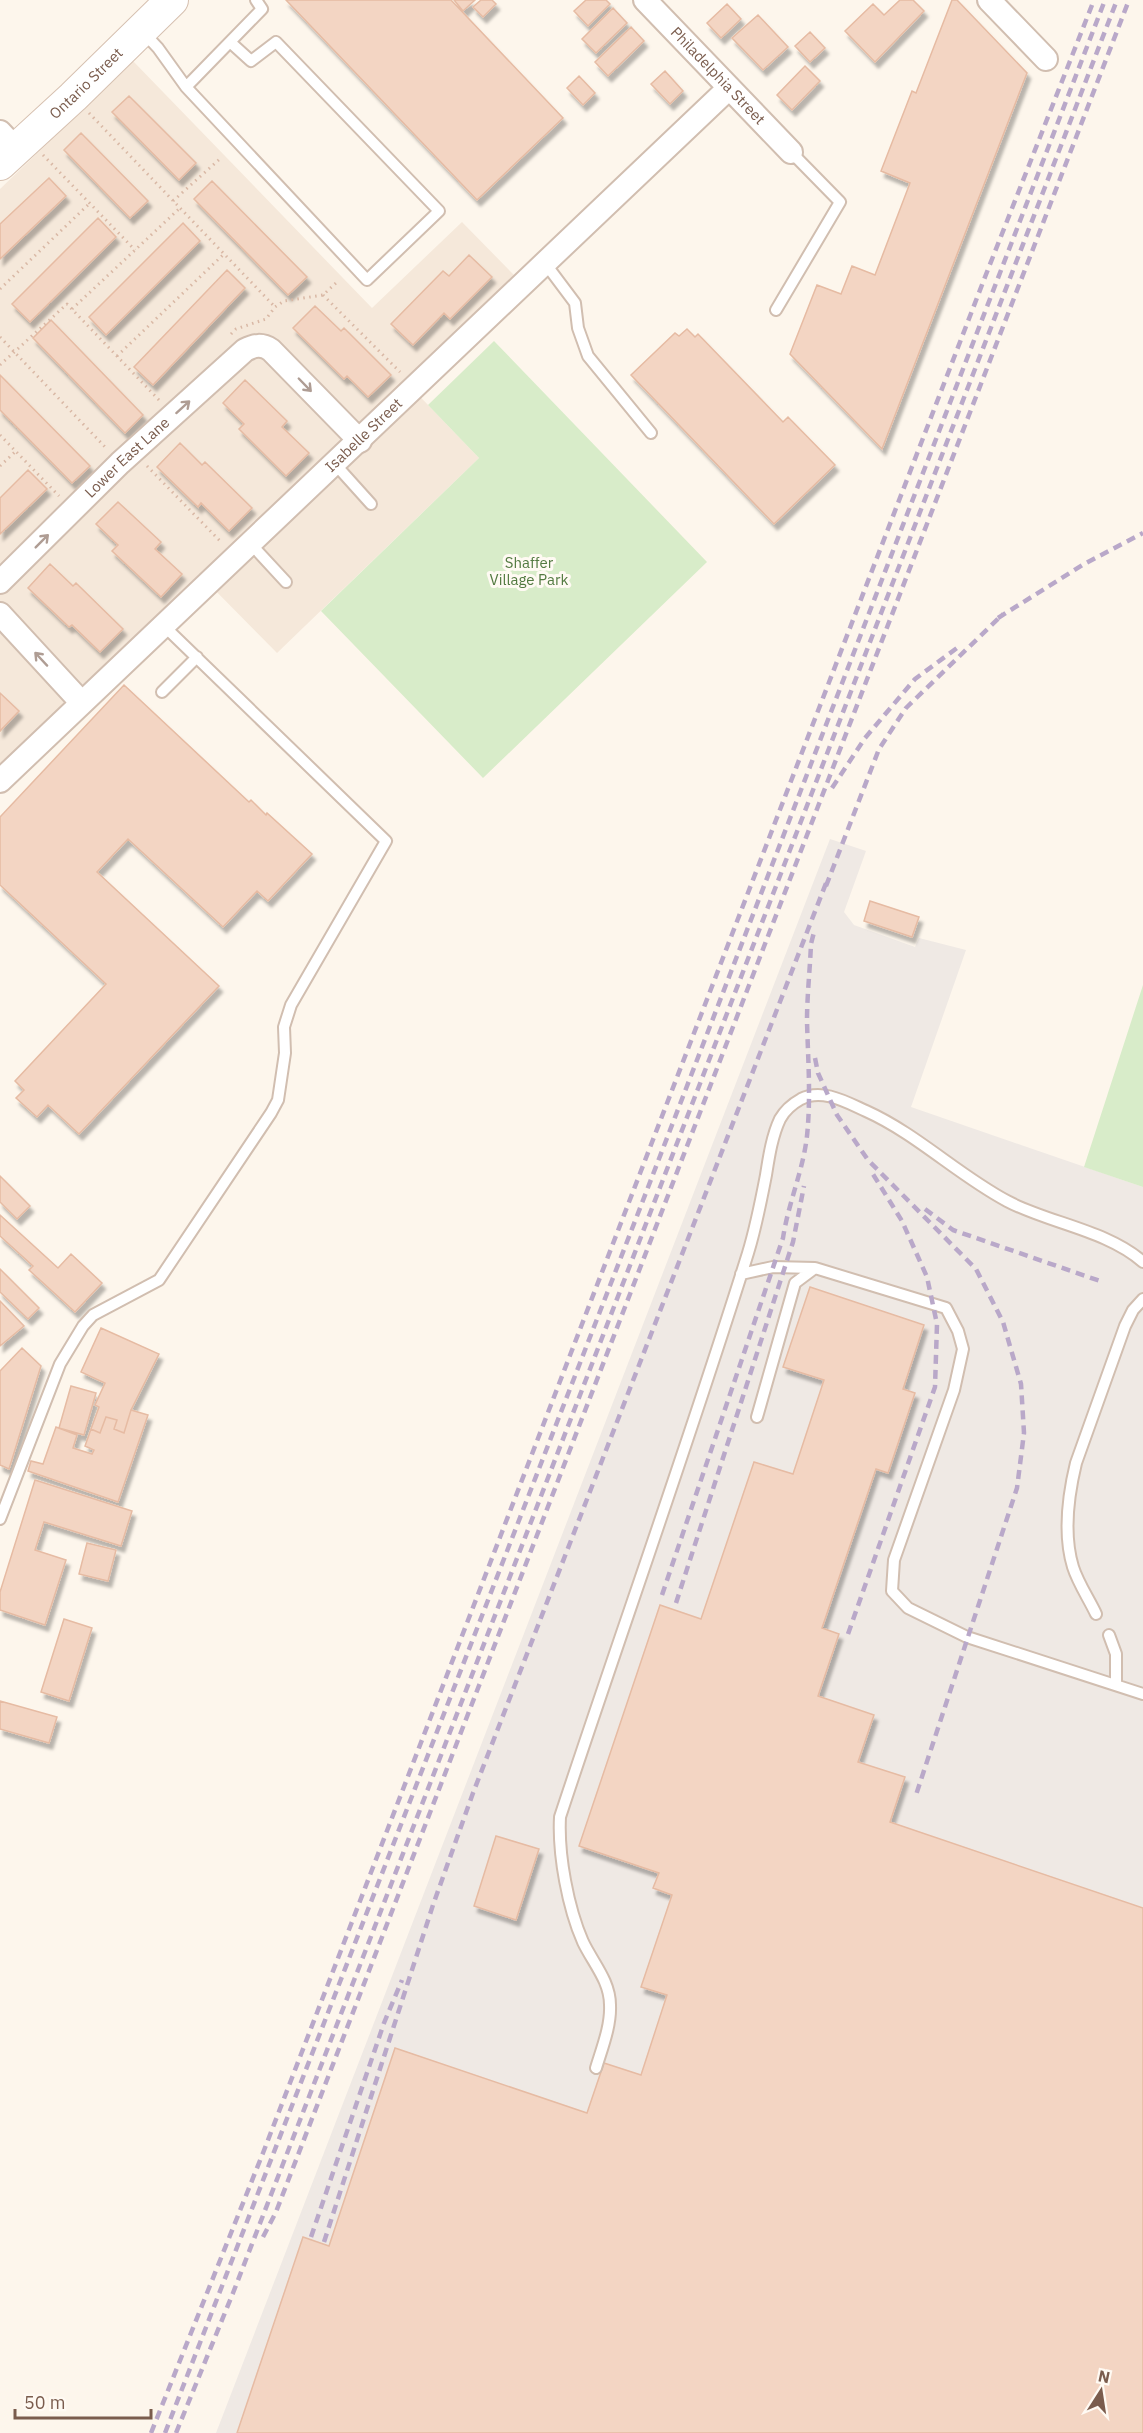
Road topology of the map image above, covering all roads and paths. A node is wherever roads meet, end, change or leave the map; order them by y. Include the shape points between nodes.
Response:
1 (172, 0) edge
2 (256, 0) edge
3 (645, 0) edge
4 (989, 0) edge
5 (141, 30) junction
6 (230, 42) junction
7 (1046, 59) dead end
8 (186, 87) junction
9 (729, 88) junction
10 (85, 108) dead end
11 (14, 149) edge
12 (791, 152) joint
13 (221, 159) dead end
14 (173, 201) junction
15 (90, 203) junction
16 (180, 208) junction
17 (135, 250) junction
18 (224, 254) junction
19 (545, 263) junction
20 (337, 282) dead end
21 (0, 289) edge
22 (323, 295) junction
23 (72, 309) junction
24 (776, 310) dead end
25 (0, 337) edge
26 (14, 352) junction
27 (117, 356) junction
28 (0, 365) edge
29 (402, 374) dead end
30 (159, 400) dead end
31 (651, 433) dead end
32 (0, 435) edge
33 (360, 441) junction
34 (16, 451) junction
35 (112, 454) dead end
36 (143, 462) dead end
37 (335, 464) junction
38 (0, 466) edge
39 (60, 498) dead end
40 (371, 504) dead end
41 (250, 543) junction
42 (227, 549) dead end
43 (0, 582) edge
44 (286, 582) dead end
45 (0, 614) edge
46 (164, 625) junction
47 (197, 657) junction
48 (162, 692) dead end
49 (81, 702) junction
50 (0, 781) edge
51 (1143, 1262) edge
52 (815, 1268) junction
53 (741, 1274) junction
54 (1143, 1299) edge
55 (757, 1417) dead end
56 (0, 1519) edge
57 (1096, 1614) dead end
58 (1109, 1635) dead end
59 (1116, 1685) junction
60 (1143, 1694) edge
61 (596, 2068) dead end

1 - 5 street, Ontario Street
2 - 6 lane via 262,9
3 - 9 street, Philadelphia Street
4 - 7 street
5 - 8 lane
5 - 11 street, Ontario Street
6 - 8 lane
6 - 8 lane via 250,61 276,42 439,211 367,280
9 - 12 street, Philadelphia Street
9 - 19 street, Isabelle Street
10 - 14 path
11 - 15 path
12 - 24 lane via 840,202
13 - 14 path
14 - 16 path
15 - 17 path
15 - 21 path
16 - 17 path
16 - 18 path
17 - 23 path
18 - 22 path via 275,307 284,301
18 - 27 path
19 - 31 lane via 575,303 578,328 588,356
19 - 33 street, Isabelle Street
20 - 22 path
22 - 29 path
23 - 26 path via 67,304
23 - 27 path
25 - 26 path
26 - 28 path
26 - 35 path
27 - 30 path
32 - 34 path
33 - 37 street, Isabelle Street
43 -> 33 street, Lower East Lane via 120,463 253,346 271,350
34 - 38 path
34 - 39 path
36 - 42 path
37 - 40 lane
37 - 41 street, Isabelle Street
41 - 44 lane
41 - 46 street, Isabelle Street
49 -> 45 street
46 - 47 lane
46 - 49 street, Isabelle Street
47 - 48 lane
47 - 56 lane via 386,840 291,1005 284,1027 285,1053 278,1100 271,1113 159,1280 93,1315 83,1326 60,1364
49 - 50 street, Isabelle Street
51 - 53 lane via 1108,1241 989,1191 883,1119 828,1096 809,1096 787,1109 779,1121
52 - 53 lane via 773,1267
52 - 55 lane via 795,1283
52 - 59 lane via 946,1308 963,1349 954,1390 894,1560 892,1591 908,1608 967,1637
53 - 61 lane via 695,1422 560,1817 560,1854 574,1919 609,1993 609,2022
54 - 57 lane via 1125,1326 1072,1479 1068,1516 1073,1568
58 - 59 lane via 1116,1654
59 - 60 lane

